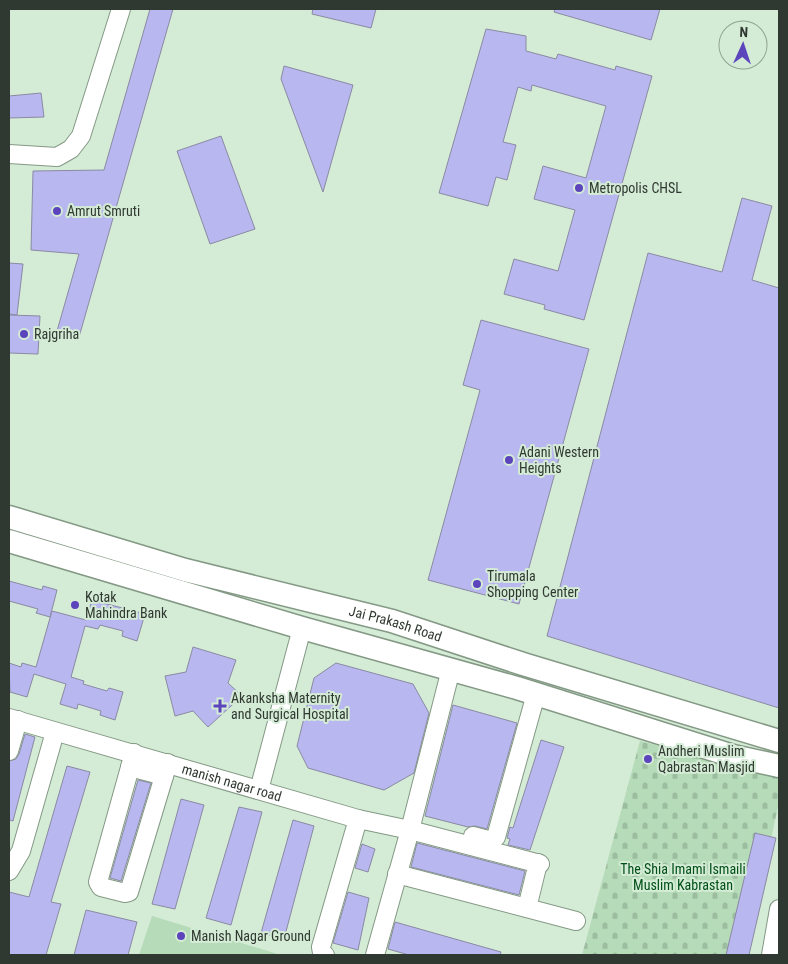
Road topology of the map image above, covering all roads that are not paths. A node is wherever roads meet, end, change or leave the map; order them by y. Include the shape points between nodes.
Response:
1 (121, 9) edge
2 (9, 154) edge
3 (9, 517) edge
4 (9, 541) edge
5 (302, 628) junction
6 (451, 669) junction
7 (536, 694) junction
8 (13, 719) edge
9 (55, 732) junction
10 (779, 741) edge
11 (9, 751) edge
12 (132, 760) junction
13 (779, 766) edge
14 (166, 770) junction
15 (259, 790) junction
16 (358, 819) junction
17 (415, 829) junction
18 (9, 871) edge
19 (397, 874) junction
20 (527, 908) junction
21 (779, 909) edge
22 (576, 921) dead end
23 (325, 955) edge
24 (375, 955) edge
25 (771, 955) edge

1 - 2 street via 81,136 71,149 58,157
3 - 10 main road, Jai Prakash Road via 185,570 392,621
4 - 5 main road, Jai Prakash Road
5 - 6 main road, Jai Prakash Road
5 - 15 street, manish nagar road
6 - 7 main road, Jai Prakash Road
6 - 17 street
7 - 13 main road, Jai Prakash Road via 724,753
7 - 17 street via 494,840
8 - 9 street, manish nagar road
8 - 11 street
9 - 12 street, manish nagar road
9 - 18 street via 21,851
12 - 14 street, manish nagar road
12 - 14 street via 98,882 101,887 130,892
14 - 15 street, manish nagar road
15 - 16 street, manish nagar road
16 - 17 street, manish nagar road
16 - 23 street via 320,947
17 - 19 street
17 - 20 street via 468,848 538,865
19 - 20 street
19 - 24 street
20 - 22 street
21 - 25 street

